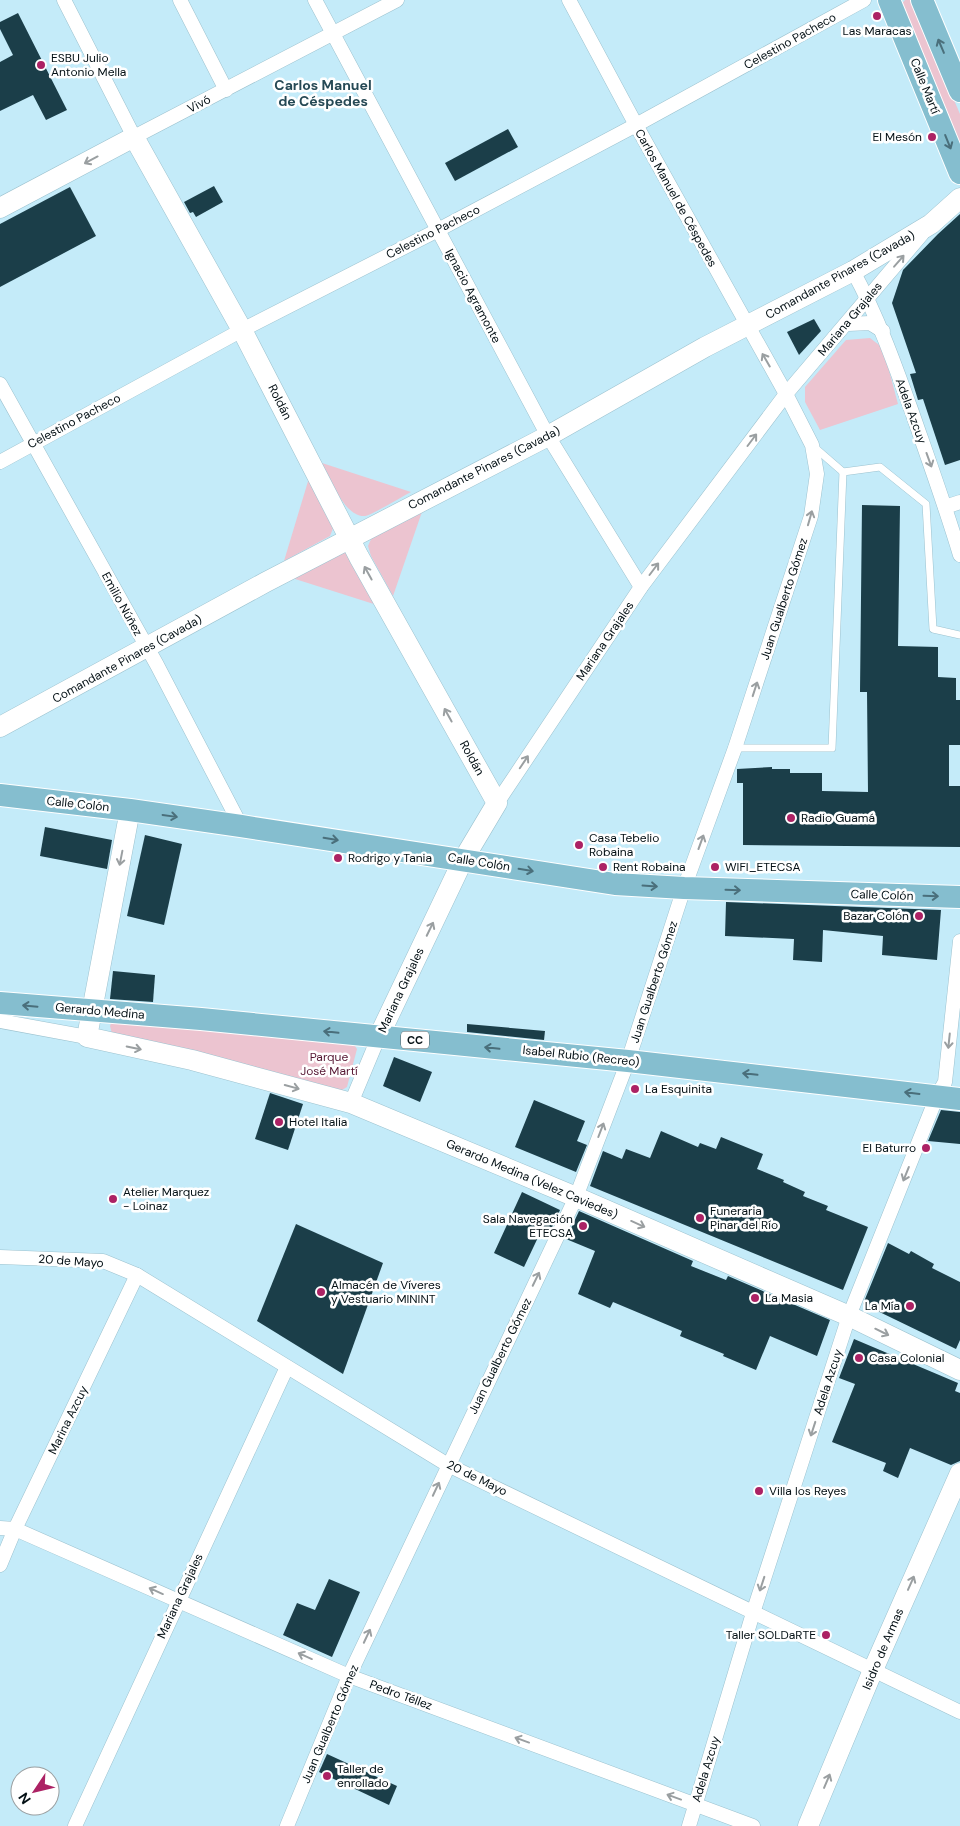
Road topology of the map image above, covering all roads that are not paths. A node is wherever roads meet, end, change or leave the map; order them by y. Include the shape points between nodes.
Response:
1 (64, 0) edge
2 (180, 0) edge
3 (315, 0) edge
4 (397, 0) edge
5 (569, 0) edge
6 (864, 0) edge
7 (890, 0) edge
8 (922, 0) edge
9 (332, 34) junction
10 (226, 90) junction
11 (960, 91) edge
12 (636, 125) junction
13 (134, 137) junction
14 (960, 173) edge
15 (960, 198) edge
16 (0, 208) edge
17 (931, 224) junction
18 (438, 230) junction
19 (853, 271) junction
20 (868, 298) junction
21 (848, 324) junction
22 (747, 326) junction
23 (242, 330) junction
24 (883, 331) junction
25 (0, 384) edge
26 (786, 394) junction
27 (548, 436) junction
28 (33, 443) junction
29 (812, 445) junction
30 (0, 462) edge
31 (843, 472) junction
32 (960, 502) edge
33 (945, 506) junction
34 (349, 538) junction
35 (960, 555) edge
36 (641, 587) junction
37 (960, 635) edge
38 (147, 648) junction
39 (0, 727) edge
40 (735, 748) junction
41 (0, 796) edge
42 (497, 803) junction
43 (130, 810) junction
44 (242, 826) junction
45 (463, 860) junction
46 (684, 888) junction
47 (960, 897) edge
48 (960, 941) edge
49 (0, 1003) edge
50 (91, 1011) junction
51 (201, 1019) joint
52 (0, 1021) edge
53 (379, 1036) junction
54 (86, 1037) junction
55 (628, 1061) junction
56 (937, 1096) junction
57 (960, 1099) edge
58 (351, 1104) junction
59 (576, 1197) junction
60 (0, 1257) edge
61 (137, 1275) junction
62 (850, 1316) junction
63 (287, 1367) junction
64 (960, 1370) edge
65 (448, 1464) junction
66 (960, 1473) edge
67 (0, 1528) edge
68 (15, 1529) junction
69 (0, 1565) edge
70 (178, 1601) junction
71 (753, 1612) junction
72 (873, 1670) junction
73 (349, 1676) junction
74 (960, 1712) edge
75 (696, 1805) junction
76 (75, 1826) edge
77 (287, 1826) edge
78 (689, 1826) edge
79 (752, 1826) edge
80 (808, 1826) edge

1 - 13 street, Roldán
2 - 10 street
3 - 9 street, Ignacio Agramonte
4 - 9 street, Vivó
5 - 12 street, Carlos Manuel de Céspedes
6 - 12 street, Celestino Pacheco
7 -> 14 main road, Calle Martí
11 -> 8 main road
9 - 10 street, Vivó
9 - 18 street, Ignacio Agramonte
10 - 13 street, Vivó
12 - 18 street, Celestino Pacheco
12 - 22 street, Carlos Manuel de Céspedes
13 -> 16 street, Vivó
13 - 23 street, Roldán
15 - 17 street, Comandante Pinares (Cavada)
17 - 19 street, Comandante Pinares (Cavada)
20 -> 17 street, Mariana Grajales
18 - 23 street, Celestino Pacheco
18 - 27 street, Ignacio Agramonte
19 - 20 street, Adela Azcuy
19 - 22 street, Comandante Pinares (Cavada)
20 - 21 street, Mariana Grajales
20 - 24 street, Adela Azcuy
21 - 24 street via 870,323
21 - 26 street, Mariana Grajales
26 -> 22 street, Carlos Manuel de Céspedes
22 - 27 street, Comandante Pinares (Cavada)
23 - 28 street, Celestino Pacheco
23 - 34 street, Roldán
24 -> 33 street, Adela Azcuy
25 - 28 street, Emilio Núñez
26 - 29 street, Juan Gualberto Gómez
36 -> 26 street, Mariana Grajales
27 - 34 street, Comandante Pinares (Cavada)
27 - 36 street, Ignacio Agramonte
28 - 30 street, Celestino Pacheco
28 - 38 street, Emilio Núñez
29 - 31 lane
40 -> 29 street, Juan Gualberto Gómez via 811,516 817,474
31 - 37 lane via 880,467 926,504 932,629
31 - 40 lane via 832,748
32 - 33 street
33 - 35 street, Adela Azcuy
34 - 38 street, Comandante Pinares (Cavada)
42 -> 34 street, Roldán
42 -> 36 street, Mariana Grajales
38 - 39 street, Comandante Pinares (Cavada)
38 - 44 street, Emilio Núñez
46 -> 40 street, Juan Gualberto Gómez
41 - 43 main road, Calle Colón
42 - 45 street, Mariana Grajales
43 -> 44 main road, Calle Colón
43 -> 50 street
44 -> 45 main road, Calle Colón
45 -> 46 main road, Calle Colón via 615,884
53 -> 45 street, Mariana Grajales
46 -> 47 main road, Calle Colón
46 - 55 street, Juan Gualberto Gómez
48 -> 56 street, Adela Azcuy via 945,1082
50 -> 49 main road, Gerardo Medina / CC
50 - 51 main road, Gerardo Medina / CC
50 - 54 street
53 -> 51 main road, Isabel Rubio (Recreo) / CC
52 - 54 street, Gerardo Medina
55 -> 53 main road, Isabel Rubio (Recreo) / CC
53 - 58 street, Mariana Grajales
54 -> 58 street, Gerardo Medina (Velez Caviedes) via 192,1060
56 -> 55 main road, Isabel Rubio (Recreo) / CC
59 -> 55 street, Juan Gualberto Gómez
56 - 57 main road, Isabel Rubio (Recreo) / CC
56 -> 62 street, Adela Azcuy
58 - 59 street, Gerardo Medina (Velez Caviedes)
59 -> 62 street, Gerardo Medina (Velez Caviedes)
65 -> 59 street, Juan Gualberto Gómez
60 - 61 street, 20 de Mayo via 104,1261
61 - 63 street, 20 de Mayo
61 - 68 street, Marina Azcuy
62 -> 64 street, Gerardo Medina (Velez Caviedes)
62 -> 71 street, Adela Azcuy
63 - 65 street, 20 de Mayo
63 - 70 street, Mariana Grajales
65 - 71 street, 20 de Mayo
73 -> 65 street, Juan Gualberto Gómez
72 -> 66 street, Isidro de Armas
67 - 68 street, Pedro Téllez
68 - 69 street, Marina Azcuy
70 -> 68 street, Pedro Téllez
73 -> 70 street, Pedro Téllez
70 - 76 street, Mariana Grajales
71 - 72 street, 20 de Mayo
71 - 75 street, Adela Azcuy
72 - 74 street, 20 de Mayo
80 -> 72 street, Isidro de Armas
75 -> 73 street, Pedro Téllez
73 - 77 street, Juan Gualberto Gómez
75 - 78 street, Adela Azcuy
75 - 79 street, Pedro Téllez

